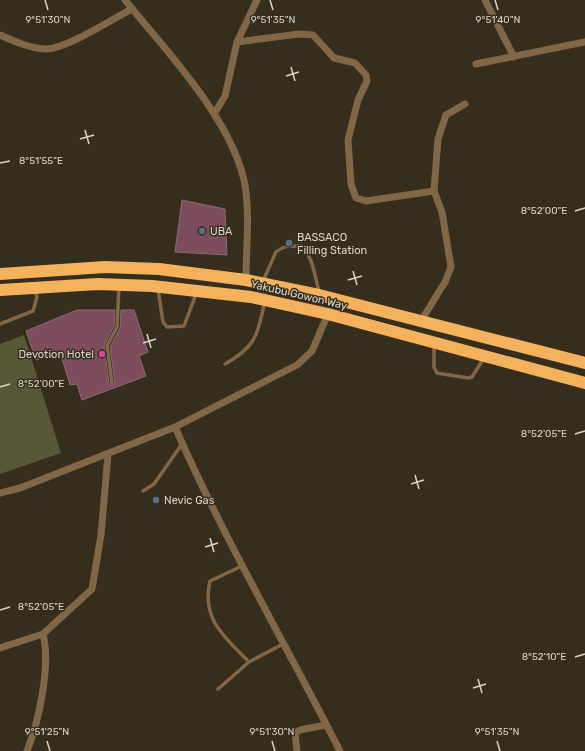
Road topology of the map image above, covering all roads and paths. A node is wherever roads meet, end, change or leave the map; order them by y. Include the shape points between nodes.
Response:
1 (125, 0) edge
2 (257, 0) edge
3 (485, 0) edge
4 (132, 9) junction
5 (0, 35) edge
6 (237, 42) junction
7 (585, 42) edge
8 (514, 57) junction
9 (476, 64) dead end
10 (465, 104) dead end
11 (214, 114) junction
12 (434, 191) junction
13 (20, 272) junction
14 (0, 274) edge
15 (246, 280) junction
16 (263, 283) junction
17 (119, 285) junction
18 (157, 286) junction
19 (35, 288) junction
20 (20, 289) junction
21 (0, 290) edge
22 (197, 290) junction
23 (319, 295) junction
24 (266, 300) junction
25 (328, 314) junction
26 (421, 321) junction
27 (0, 324) edge
28 (434, 343) junction
29 (485, 356) junction
30 (585, 363) edge
31 (225, 364) dead end
32 (112, 383) dead end
33 (585, 383) edge
34 (175, 427) junction
35 (182, 444) junction
36 (108, 455) junction
37 (143, 492) dead end
38 (0, 493) edge
39 (242, 566) junction
40 (43, 634) junction
41 (283, 644) junction
42 (0, 648) edge
43 (249, 662) junction
44 (218, 689) dead end
45 (326, 724) junction
46 (27, 751) edge
47 (297, 751) edge
48 (340, 751) edge

1 - 4 street
2 - 6 street
3 - 8 street
4 - 5 street via 61,47 40,48
4 - 11 street
6 - 11 street via 225,96
6 - 12 street via 299,34 313,35 334,58 355,63 366,75 367,81 358,100 348,140 351,184 356,198 366,201
7 - 8 street
8 - 9 street
10 - 12 street via 446,115 438,139
11 - 15 street via 235,154 245,186
12 - 26 street via 442,212 451,267 445,282
13 - 14 highway, Yakubu Gowon Way
13 - 15 highway, Yakubu Gowon Way via 105,267 160,269
13 - 20 highway
15 - 16 highway, Yakubu Gowon Way
16 - 23 highway, Yakubu Gowon Way
16 - 23 lane via 276,252 285,246 301,246 307,251
17 - 18 highway, Yakubu Gowon Way
17 - 19 highway, Yakubu Gowon Way
17 - 32 lane via 117,327 107,346
18 - 22 highway, Yakubu Gowon Way
18 - 22 lane via 166,327 184,326
19 - 20 highway, Yakubu Gowon Way
19 - 27 lane via 37,297 33,311
20 - 21 highway, Yakubu Gowon Way
22 - 24 highway, Yakubu Gowon Way
23 - 26 highway, Yakubu Gowon Way
24 - 25 highway, Yakubu Gowon Way
24 - 31 lane via 253,341 242,354
25 - 28 highway, Yakubu Gowon Way
25 - 34 street via 312,351 297,365
26 - 30 highway, Yakubu Gowon Way
28 - 29 highway, Yakubu Gowon Way
28 - 29 lane via 434,367 437,372 472,377
29 - 33 highway, Yakubu Gowon Way
34 - 35 street
34 - 36 street
35 - 37 lane via 154,484
35 - 39 street
36 - 38 street
36 - 40 street via 102,535 92,589
39 - 41 street
39 - 43 lane via 210,581 209,611 214,624
40 - 42 street
40 - 46 street via 46,655 39,710 36,728
41 - 43 lane
41 - 45 street
43 - 44 lane
45 - 47 street via 295,733
45 - 48 street

